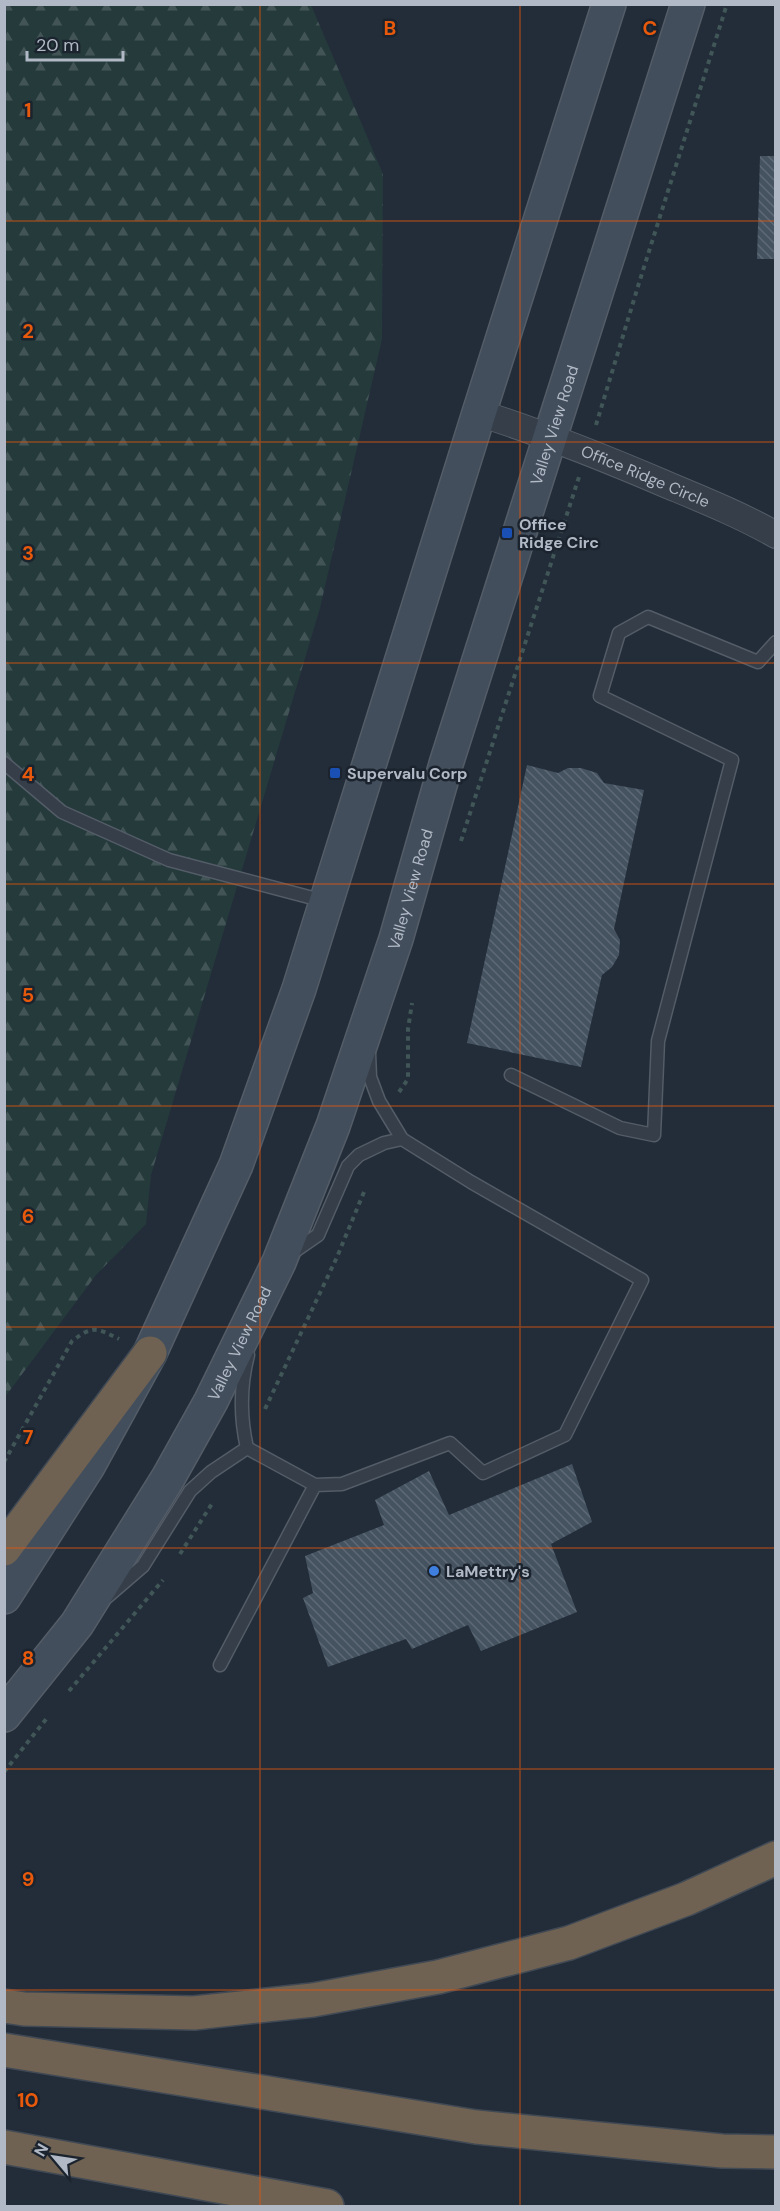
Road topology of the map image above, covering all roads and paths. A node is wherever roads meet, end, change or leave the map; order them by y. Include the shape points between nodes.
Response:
1 (609, 4) edge
2 (688, 4) edge
3 (479, 413) junction
4 (551, 436) junction
5 (776, 535) edge
6 (776, 642) edge
7 (4, 763) edge
8 (326, 901) junction
9 (368, 1025) junction
10 (511, 1075) dead end
11 (402, 1139) junction
12 (279, 1262) junction
13 (262, 1299) junction
14 (150, 1353) junction
15 (247, 1448) junction
16 (4, 1462) edge
17 (315, 1485) junction
18 (4, 1549) edge
19 (4, 1597) edge
20 (77, 1624) junction
21 (220, 1665) dead end
22 (4, 1715) edge
23 (776, 1858) edge
24 (4, 2006) edge
25 (4, 2050) edge
26 (4, 2147) edge
27 (776, 2152) edge
28 (327, 2206) edge

1 - 3 main road
2 - 4 main road, Valley View Road
3 - 4 street, Office Ridge Circle
3 - 8 main road
4 - 5 street, Office Ridge Circle via 744,517
4 - 9 main road, Valley View Road
6 - 10 lane via 758,662 648,617 619,633 600,696 732,760 658,1041 654,1135 620,1128
7 - 8 lane via 62,812 169,860
8 - 14 main road via 236,1165
9 - 11 lane via 370,1077
9 - 12 main road, Valley View Road
11 - 12 lane via 358,1155 348,1166 318,1235
11 - 17 lane via 642,1280 565,1435 483,1473 450,1443 342,1484
12 - 13 main road, Valley View Road
13 - 15 lane via 245,1366 241,1406
13 - 20 main road, Valley View Road via 168,1478
14 - 16 path via 99,1330 85,1331 72,1341
14 - 18 highway
14 - 19 main road via 88,1466
15 - 17 lane
15 - 20 lane via 190,1491 143,1566
17 - 21 lane
20 - 22 main road, Valley View Road
23 - 24 highway via 687,1899 569,1942 438,1977 313,2001 194,2013
25 - 27 highway via 476,2127 722,2151
26 - 28 highway

